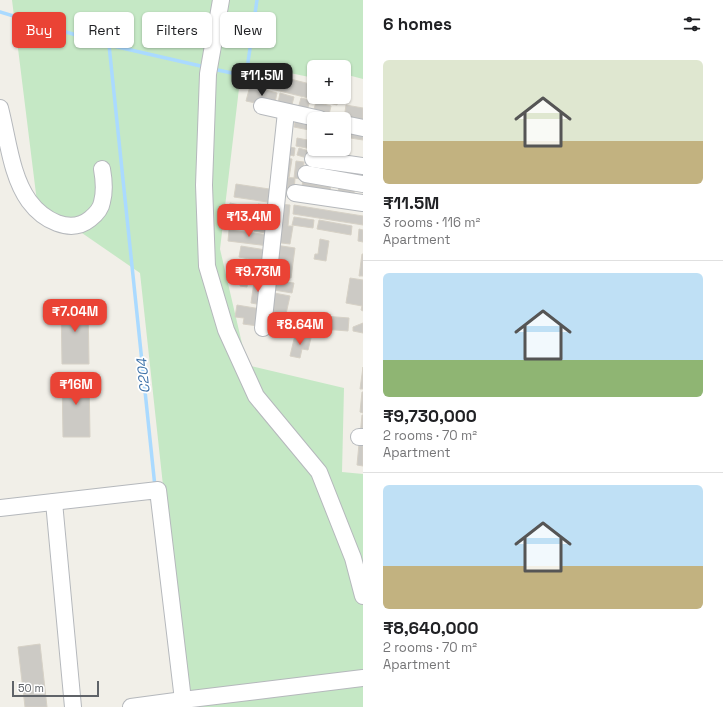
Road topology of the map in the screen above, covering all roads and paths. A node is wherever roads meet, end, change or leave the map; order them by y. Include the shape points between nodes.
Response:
1 (221, 0) edge
2 (262, 106) dead end
3 (0, 108) edge
4 (286, 112) junction
5 (307, 116) edge
6 (351, 125) edge
7 (363, 128) edge
8 (313, 159) dead end
9 (363, 166) edge
10 (102, 169) dead end
11 (306, 174) dead end
12 (363, 184) edge
13 (294, 193) dead end
14 (363, 203) edge
15 (263, 328) dead end
16 (54, 502) junction
17 (0, 508) edge
18 (363, 596) edge
19 (363, 678) edge
20 (178, 700) junction
21 (73, 707) edge
22 (131, 707) edge

1 - 18 street via 209,67 204,185 207,266 226,330 256,396 319,472 353,558
2 - 4 street
3 - 10 street via 18,184 30,203 43,215 59,224 74,227 94,216 102,204 105,185
4 - 5 street
4 - 15 street
6 - 7 street
8 - 9 street
11 - 12 street
13 - 14 street
16 - 17 street
16 - 20 street via 154,490
16 - 21 street
19 - 20 street
20 - 22 street

